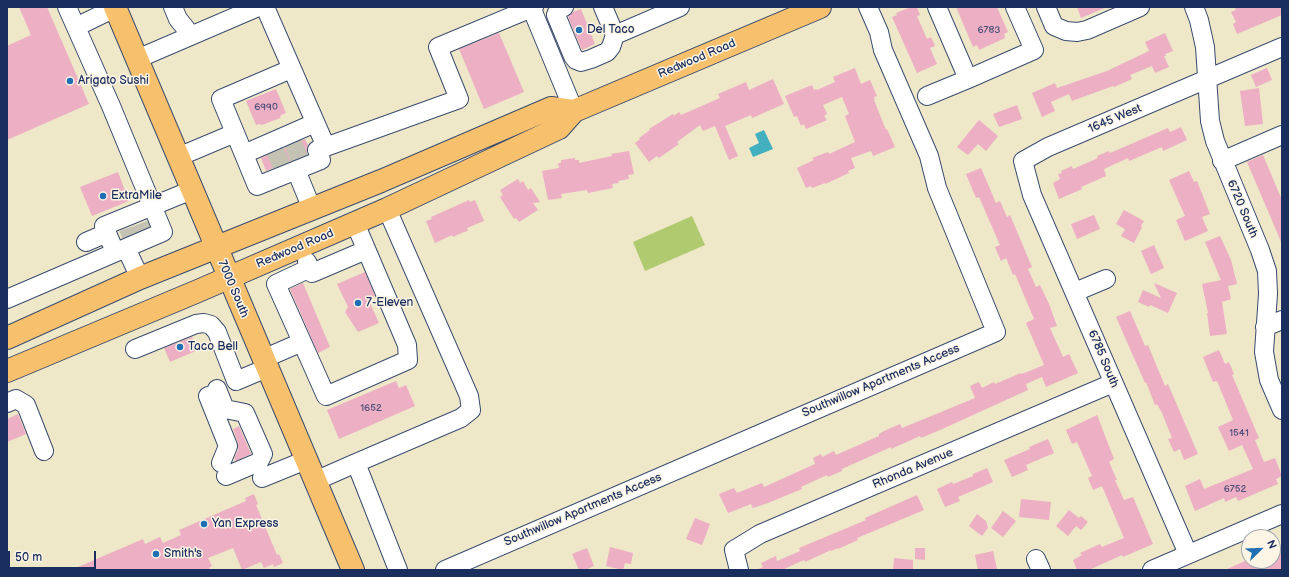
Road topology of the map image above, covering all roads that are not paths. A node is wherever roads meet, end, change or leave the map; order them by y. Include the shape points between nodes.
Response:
1 (67, 7) edge
2 (173, 7) edge
3 (258, 7) edge
4 (265, 7) edge
5 (532, 7) edge
6 (564, 7) edge
7 (603, 7) edge
8 (680, 7) edge
9 (820, 7) edge
10 (868, 7) edge
11 (937, 7) edge
12 (1015, 7) edge
13 (1046, 7) edge
14 (1140, 7) edge
15 (1194, 7) edge
16 (115, 8) edge
17 (76, 27) junction
18 (191, 35) junction
19 (615, 35) junction
20 (1282, 47) edge
21 (137, 59) junction
22 (291, 69) junction
23 (1208, 78) junction
24 (968, 79) junction
25 (927, 96) dead end
26 (574, 110) junction
27 (316, 123) junction
28 (235, 133) junction
29 (1281, 137) edge
30 (326, 147) junction
31 (244, 154) junction
32 (178, 157) junction
33 (1022, 161) joint
34 (1222, 161) junction
35 (294, 169) junction
36 (192, 190) junction
37 (312, 209) junction
38 (387, 209) junction
39 (355, 223) junction
40 (135, 231) junction
41 (86, 242) dead end
42 (300, 246) junction
43 (216, 247) junction
44 (366, 250) junction
45 (310, 268) junction
46 (140, 278) junction
47 (228, 278) junction
48 (1106, 279) dead end
49 (1075, 292) junction
50 (7, 299) edge
51 (1282, 320) edge
52 (1265, 327) junction
53 (7, 338) edge
54 (302, 342) junction
55 (135, 349) dead end
56 (265, 363) junction
57 (7, 371) edge
58 (1113, 383) junction
59 (212, 391) joint
60 (7, 403) edge
61 (1282, 410) edge
62 (44, 451) dead end
63 (306, 460) junction
64 (356, 463) junction
65 (262, 478) dead end
66 (315, 481) junction
67 (1282, 514) edge
68 (1188, 554) junction
69 (353, 570) edge
70 (398, 570) edge
71 (445, 570) edge
72 (739, 570) edge
73 (1152, 570) edge

1 - 17 street
2 - 18 street via 178,19
3 - 18 street
4 - 22 street
5 - 26 street
5 - 30 street via 438,47 459,99
6 - 19 street via 558,10 556,15 576,60 587,61 607,52 612,47
7 - 19 street
8 - 19 street
9 - 26 main road, Redwood Road
10 - 71 street, Southwillow Apartments Access via 879,32 883,50 929,156 937,188 996,332
11 - 24 street
12 - 24 street via 1034,50
13 - 14 street via 1054,26 1077,32
15 - 23 street, 6720 South via 1206,47
16 - 17 street
16 - 21 main road, 7000 South
17 - 40 street via 111,106
18 - 21 street
20 - 23 street, 1645 West
21 - 32 main road, 7000 South
22 - 27 street
22 - 28 street via 221,99
23 - 33 street, 1645 West via 1048,147
23 - 34 street, 6720 South via 1210,121
24 - 25 street
26 - 37 main road, Redwood Road via 551,108
26 - 38 main road, Redwood Road via 559,128
27 - 30 street
27 - 31 street via 291,139
28 - 31 street
28 - 32 street
29 - 34 street
30 - 35 street via 317,150 320,160
31 - 35 street via 257,186
32 - 36 main road, 7000 South
33 - 49 street, 6785 South via 1032,195
34 - 52 street, 6720 South via 1267,271
35 - 37 street
36 - 40 street
36 - 43 main road, 7000 South
37 - 43 main road, Redwood Road
38 - 39 main road, Redwood Road
38 - 64 street via 469,396 471,410 461,418
39 - 42 main road, Redwood Road
39 - 44 street
40 - 41 street via 107,233
40 - 46 street
40 - 50 street
42 - 45 street
42 - 47 main road, Redwood Road
43 - 46 main road, Redwood Road
43 - 47 main road, 7000 South
44 - 45 street via 312,273
44 - 54 street via 407,345 408,360 326,396
45 - 54 street via 276,284
46 - 53 main road, Redwood Road
47 - 56 main road, 7000 South
47 - 57 main road, Redwood Road
48 - 49 street
49 - 58 street, 6785 South
51 - 52 street
52 - 61 street, 6720 South via 1266,367
54 - 56 street
55 - 56 street via 196,324 204,324 211,325 216,332 236,381
56 - 63 main road, 7000 South
58 - 68 street, 6785 South
58 - 72 street, Rhonda Avenue via 760,534 734,550
59 - 59 street via 225,409 245,413 263,454 259,462 223,470 228,446
60 - 62 street via 16,399 26,405
63 - 65 street
63 - 66 main road, 7000 South
64 - 66 street
64 - 70 street
66 - 69 main road, 7000 South
67 - 68 street
68 - 73 street

